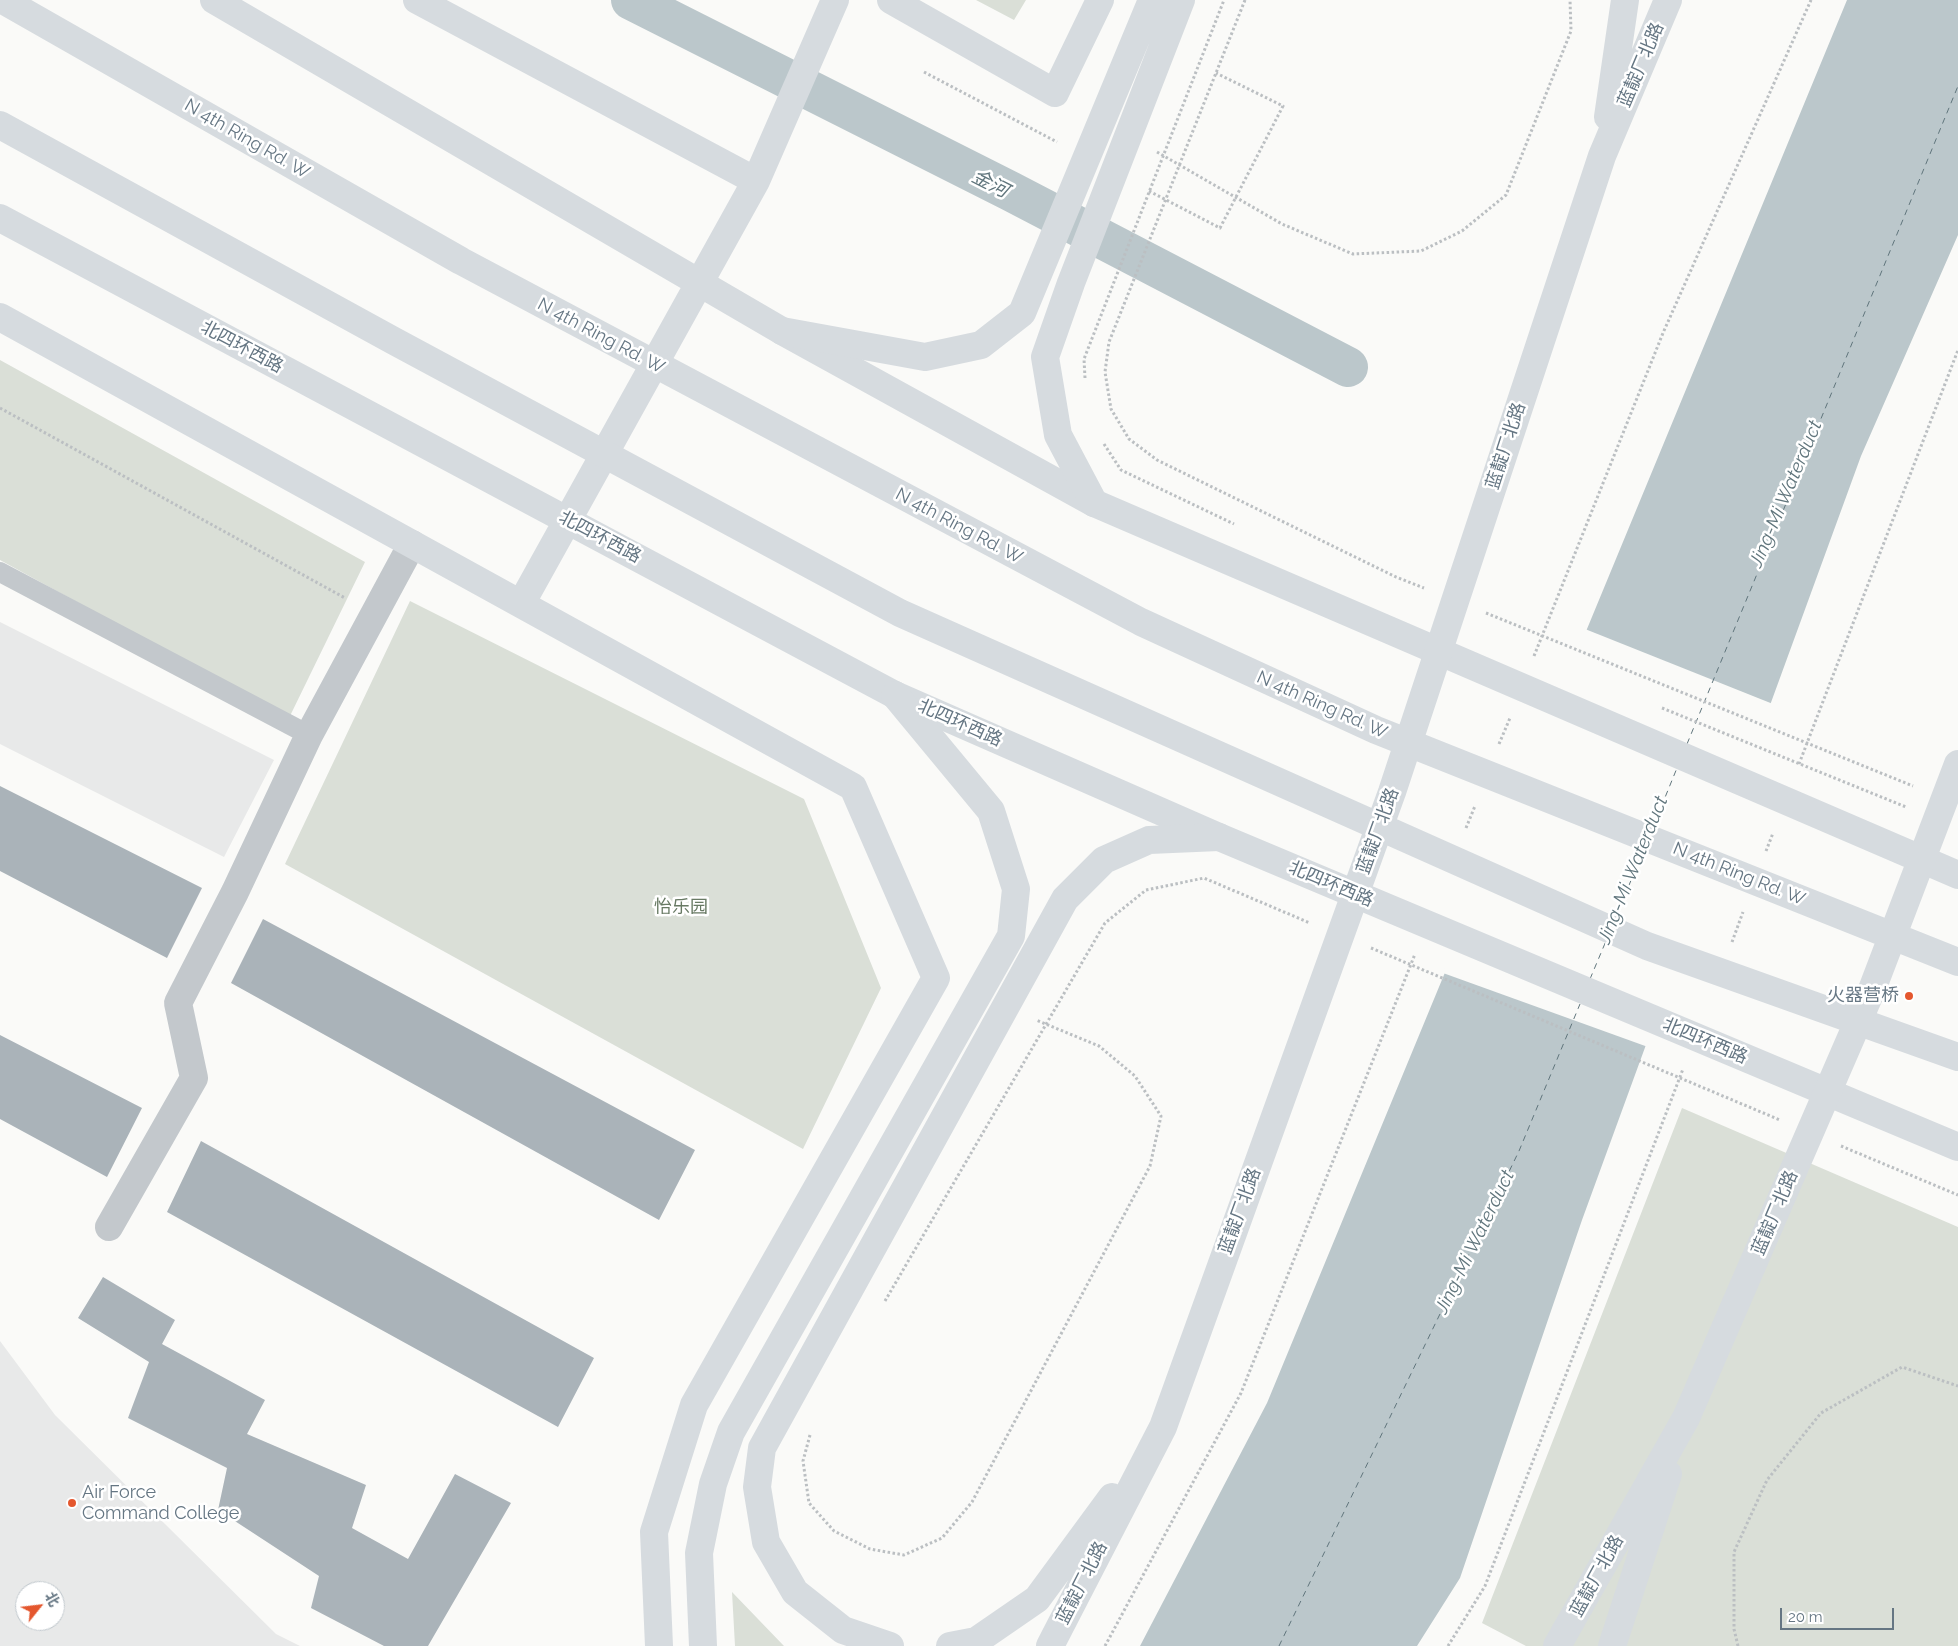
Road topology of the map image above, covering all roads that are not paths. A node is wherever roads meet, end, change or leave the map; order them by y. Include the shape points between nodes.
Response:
1 (3, 0) edge
2 (214, 0) edge
3 (417, 0) edge
4 (835, 0) edge
5 (891, 0) edge
6 (1100, 0) edge
7 (1152, 0) edge
8 (1182, 0) edge
9 (1625, 0) edge
10 (1668, 0) edge
11 (0, 124) edge
12 (1602, 156) junction
13 (756, 181) junction
14 (0, 218) edge
15 (0, 317) edge
16 (782, 331) junction
17 (1094, 503) junction
18 (412, 544) junction
19 (0, 572) edge
20 (521, 604) junction
21 (895, 695) junction
22 (310, 735) junction
23 (1958, 764) edge
24 (1219, 837) junction
25 (1958, 875) edge
26 (1958, 962) edge
27 (1958, 1057) edge
28 (1958, 1147) edge
29 (109, 1227) dead end
30 (1686, 1418) junction
31 (1163, 1427) junction
32 (659, 1646) edge
33 (703, 1646) edge
34 (890, 1646) edge
35 (950, 1646) edge
36 (1050, 1646) edge
37 (1557, 1646) edge
38 (1612, 1646) edge

1 - 26 main road, N 4th Ring Rd. W via 461,261 1141,622 1376,730
2 - 16 main road
3 - 13 main road
4 - 13 main road
5 - 6 main road via 1055,94
7 - 16 main road via 1022,313 981,345 925,357
8 - 17 main road via 1045,357 1058,435
9 - 12 main road
10 - 12 main road, 蓝靛厂北路
11 - 27 main road via 394,341 900,612 1647,946
12 - 31 main road, 蓝靛厂北路 via 1392,792
13 - 20 main road
14 - 21 main road, 北四环西路
15 - 18 main road
16 - 17 main road
17 - 25 main road
18 - 20 main road
18 - 22 street
19 - 22 lane
20 - 32 main road via 853,787 936,978 694,1405 654,1532
21 - 24 main road, 北四环西路
21 - 33 main road via 991,810 1016,889 1011,936 731,1432 713,1484 699,1553
22 - 29 street via 178,1002 194,1078
23 - 30 main road, 蓝靛厂北路 via 1873,987
24 - 28 main road, 北四环西路
24 - 34 main road via 1149,840 1104,860 1064,899 762,1448 758,1487 766,1542 795,1592 843,1630
30 - 37 main road, 蓝靛厂北路
30 - 38 main road
31 - 35 main road via 1037,1599 976,1641
31 - 36 main road, 蓝靛厂北路

